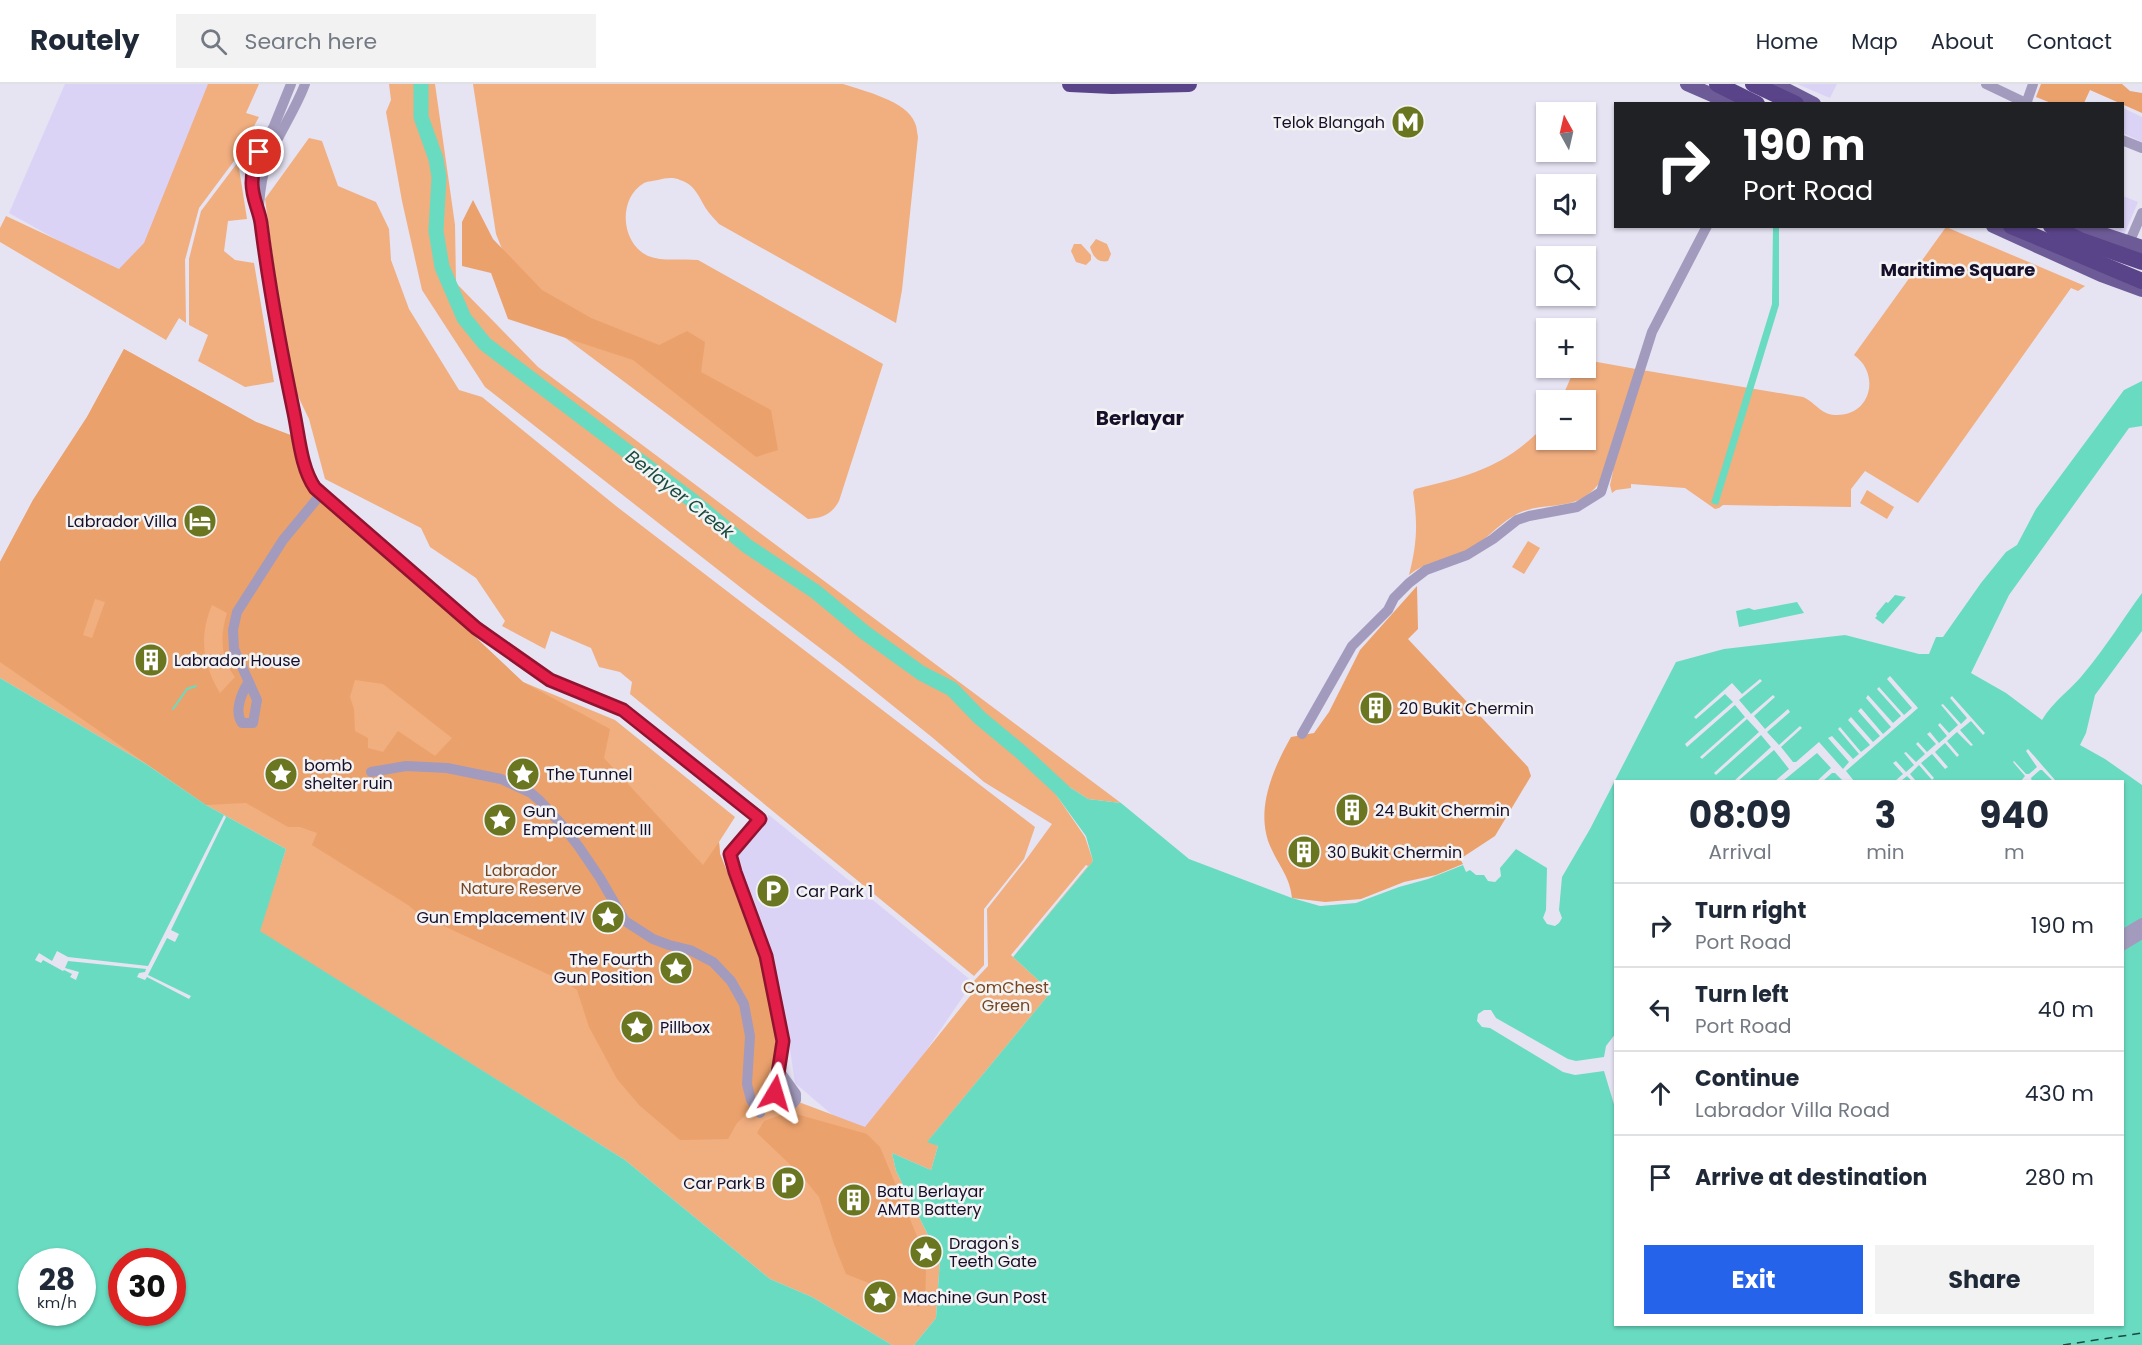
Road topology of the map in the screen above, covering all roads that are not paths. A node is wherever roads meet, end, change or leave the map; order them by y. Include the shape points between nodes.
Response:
1 (291, 84) edge
2 (305, 84) edge
3 (1070, 84) edge
4 (1189, 84) edge
5 (1687, 84) edge
6 (1717, 84) edge
7 (1731, 84) edge
8 (1753, 84) edge
9 (1775, 84) edge
10 (1986, 84) edge
11 (2033, 84) edge
12 (1731, 102) edge
13 (1733, 102) edge
14 (1753, 102) edge
15 (1792, 102) edge
16 (1810, 102) edge
17 (2024, 102) edge
18 (2026, 102) edge
19 (279, 114) junction
20 (291, 117) junction
21 (2124, 141) edge
22 (2142, 148) edge
23 (2142, 213) edge
24 (259, 214) junction
25 (1706, 228) edge
26 (1997, 228) edge
27 (2016, 228) edge
28 (2024, 228) edge
29 (2055, 228) edge
30 (2085, 228) edge
31 (2136, 245) edge
32 (2142, 262) edge
33 (2142, 272) edge
34 (2142, 281) edge
35 (2142, 290) edge
36 (321, 494) junction
37 (248, 683) dead end
38 (1302, 734) dead end
39 (371, 772) dead end
40 (2142, 922) edge
41 (2124, 934) edge
42 (2142, 934) edge
43 (2124, 945) edge
44 (778, 1069) junction
45 (790, 1086) junction
46 (775, 1093) junction
47 (760, 1113) dead end

1 - 19 street
2 - 20 street
3 - 4 highway
5 - 12 main road
6 - 14 highway, bridge
7 - 13 street
8 - 15 highway
9 - 16 main road
10 - 17 street
11 - 18 street
19 - 20 street via 280,124
19 - 24 street via 254,166 252,183
20 - 24 street via 264,170
21 - 22 street
23 - 31 street
24 - 36 street via 299,440 310,480
25 - 38 street via 1652,332 1601,492 1577,507 1517,520 1467,555 1417,577 1352,646
26 - 35 main road
27 - 34 highway
28 - 33 highway
29 - 32 highway
30 - 31 main road
36 - 37 street via 283,540 237,612 234,649
36 - 44 street via 460,616 550,680 623,710 760,819 730,854 768,968 783,1041
39 - 47 street via 406,766 447,768 501,779 539,800 579,848 625,921 653,939 713,962 731,981 744,1004 750,1036 747,1084
40 - 41 street
42 - 43 street
44 - 45 street
44 - 46 street
45 - 46 street via 781,1086
45 - 46 street via 797,1096 790,1107 779,1105

